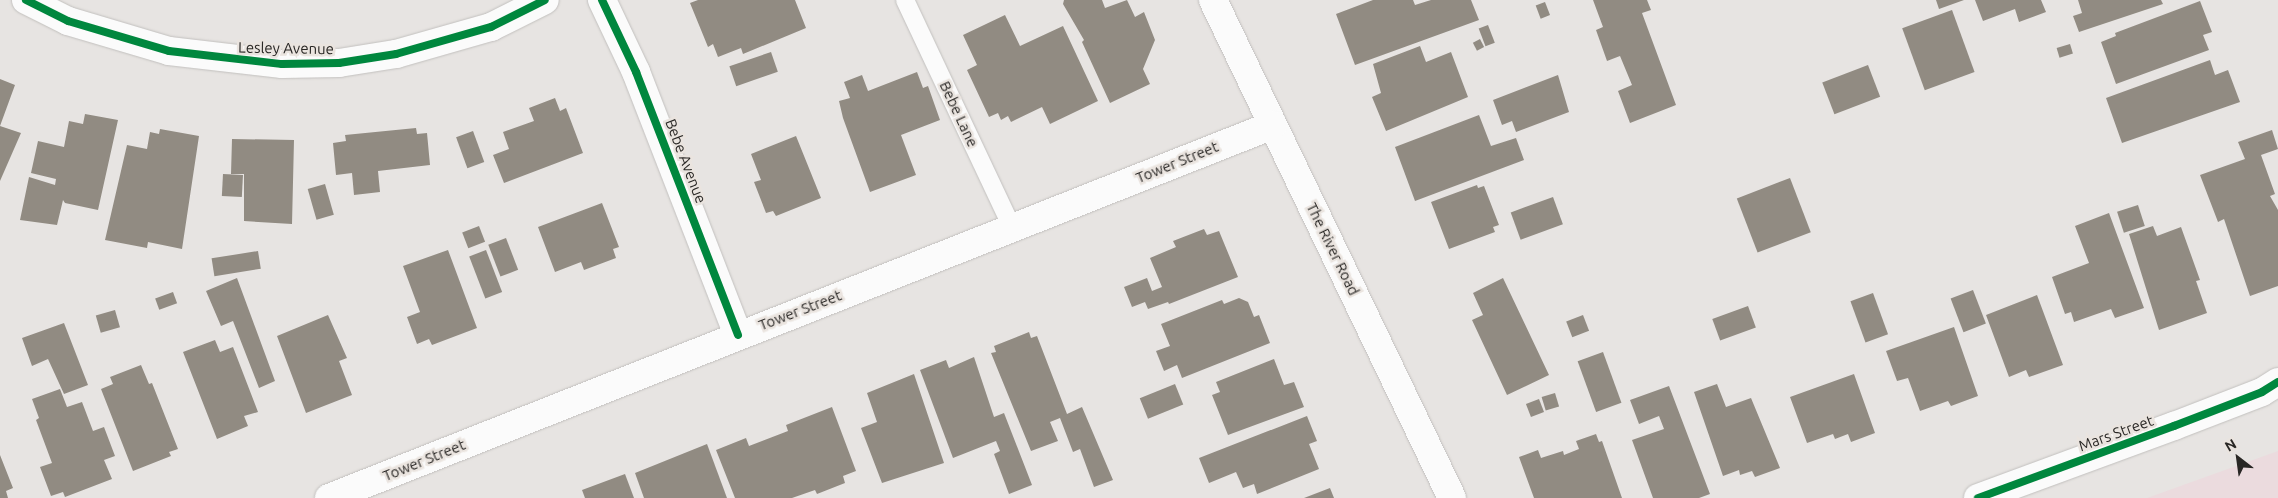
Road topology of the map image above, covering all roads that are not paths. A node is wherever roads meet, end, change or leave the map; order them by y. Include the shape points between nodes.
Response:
1 (26, 0) edge
2 (546, 0) edge
3 (602, 0) edge
4 (905, 0) edge
5 (1213, 0) edge
6 (1273, 126) junction
7 (1012, 227) junction
8 (738, 335) junction
9 (2273, 388) edge
10 (329, 498) edge
11 (1452, 498) edge
12 (1978, 498) edge

1 - 2 main road, Lesley Avenue via 68,21 169,51 282,64 339,63 396,54 491,27
3 - 8 main road, Bebe Avenue via 636,72
4 - 7 lane, Bebe Lane
5 - 6 main road, The River Road
6 - 7 main road, Tower Street
6 - 11 main road, The River Road
7 - 8 main road, Tower Street
8 - 10 main road, Tower Street
9 - 12 main road, Mars Street

